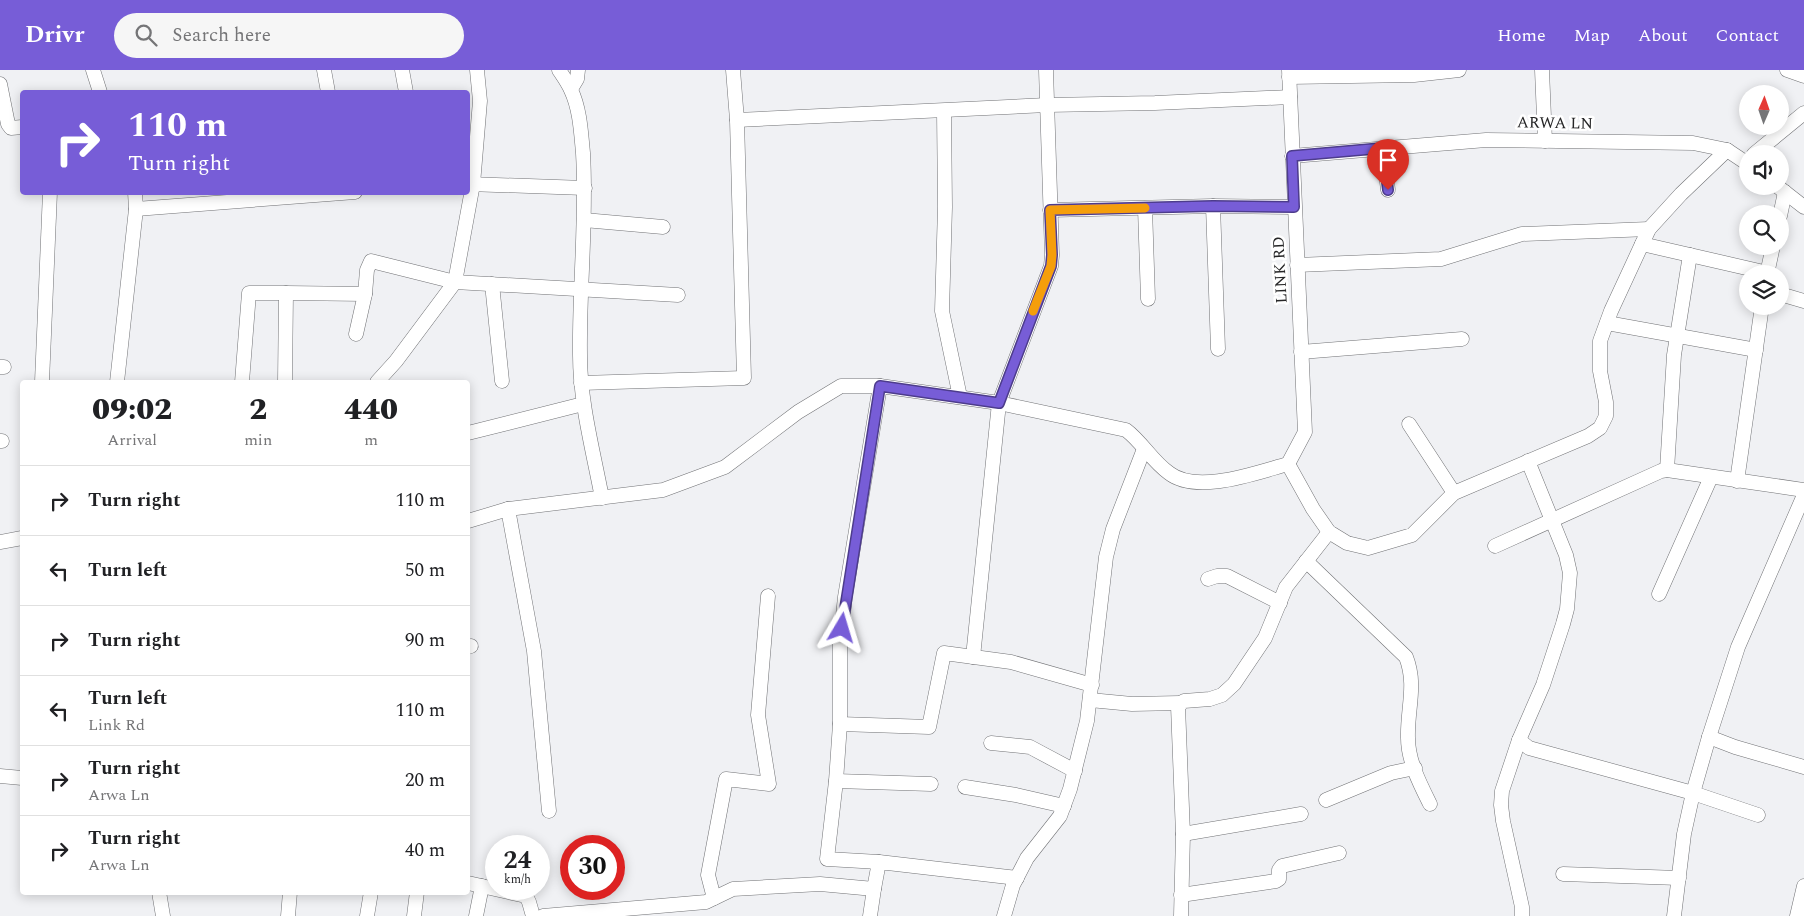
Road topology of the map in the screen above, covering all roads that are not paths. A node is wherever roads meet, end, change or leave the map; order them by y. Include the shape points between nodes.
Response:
1 (93, 70) edge
2 (324, 70) edge
3 (402, 70) edge
4 (477, 70) edge
5 (559, 70) edge
6 (578, 70) edge
7 (733, 70) edge
8 (1046, 70) edge
9 (1459, 70) edge
10 (1542, 70) edge
11 (1787, 70) edge
12 (1289, 74) edge
13 (1804, 76) edge
14 (0, 84) edge
15 (571, 89) junction
16 (99, 90) edge
17 (328, 90) edge
18 (406, 90) edge
19 (1290, 97) junction
20 (1047, 105) junction
21 (944, 111) junction
22 (1804, 113) edge
23 (737, 120) junction
24 (20, 127) edge
25 (1545, 141) junction
26 (1766, 145) edge
27 (1383, 148) junction
28 (1727, 150) junction
29 (1292, 156) junction
30 (1739, 156) edge
31 (470, 184) edge
32 (585, 188) junction
33 (1388, 190) dead end
34 (50, 195) edge
35 (135, 195) edge
36 (322, 195) edge
37 (468, 195) edge
38 (1789, 195) edge
39 (1213, 206) junction
40 (1294, 207) junction
41 (1804, 207) edge
42 (1145, 208) junction
43 (136, 209) junction
44 (1050, 210) junction
45 (584, 220) junction
46 (663, 227) dead end
47 (1649, 229) junction
48 (1642, 244) junction
49 (1690, 255) junction
50 (1297, 265) junction
51 (1739, 266) edge
52 (455, 282) junction
53 (492, 284) junction
54 (580, 290) junction
55 (286, 293) junction
56 (365, 294) junction
57 (678, 294) dead end
58 (1789, 297) edge
59 (1148, 299) dead end
60 (1804, 301) edge
61 (1761, 315) edge
62 (1607, 323) junction
63 (356, 334) dead end
64 (1676, 336) junction
65 (1462, 339) dead end
66 (1218, 349) dead end
67 (1756, 350) junction
68 (1301, 352) junction
69 (42, 380) edge
70 (117, 380) edge
71 (242, 380) edge
72 (285, 380) edge
73 (379, 380) edge
74 (502, 381) dead end
75 (581, 383) junction
76 (880, 386) junction
77 (960, 398) junction
78 (999, 403) junction
79 (583, 404) junction
80 (1408, 424) dead end
81 (470, 432) edge
82 (1144, 449) junction
83 (1528, 461) junction
84 (1288, 464) junction
85 (1667, 470) junction
86 (1711, 476) junction
87 (1738, 480) junction
88 (1804, 490) edge
89 (1454, 493) junction
90 (1804, 495) edge
91 (602, 498) junction
92 (508, 509) junction
93 (470, 520) edge
94 (1552, 520) junction
95 (1329, 532) junction
96 (20, 538) edge
97 (0, 542) edge
98 (1495, 546) dead end
99 (1306, 561) junction
100 (1208, 579) dead end
101 (1659, 594) dead end
102 (768, 596) dead end
103 (1280, 603) junction
104 (973, 657) junction
105 (1092, 685) junction
106 (1090, 700) junction
107 (1180, 703) junction
108 (840, 724) junction
109 (1709, 737) junction
110 (1519, 740) junction
111 (991, 743) dead end
112 (1804, 767) edge
113 (1415, 768) junction
114 (1075, 771) junction
115 (0, 776) edge
116 (20, 778) edge
117 (836, 780) junction
118 (931, 784) dead end
119 (966, 787) dead end
120 (1693, 793) junction
121 (1326, 800) dead end
122 (1430, 804) dead end
123 (1064, 806) junction
124 (549, 811) dead end
125 (1301, 814) dead end
126 (1758, 815) dead end
127 (1184, 834) junction
128 (1339, 853) dead end
129 (879, 862) junction
130 (1564, 874) dead end
131 (1017, 878) junction
132 (1679, 878) junction
133 (470, 883) edge
134 (482, 886) junction
135 (1804, 886) edge
136 (874, 889) junction
137 (160, 895) edge
138 (290, 895) edge
139 (370, 895) edge
140 (418, 895) edge
141 (1181, 896) junction
142 (714, 898) junction
143 (163, 916) edge
144 (288, 916) edge
145 (367, 916) edge
146 (414, 916) edge
147 (476, 916) edge
148 (533, 916) edge
149 (543, 916) edge
150 (870, 916) edge
151 (1004, 916) edge
152 (1181, 916) edge
153 (1522, 916) edge
154 (1674, 916) edge
155 (1798, 916) edge

1 - 16 street
2 - 17 street
3 - 18 street
4 - 31 street via 480,101
5 - 15 street
6 - 15 street
7 - 23 street
8 - 20 street
9 - 12 street via 1414,75
10 - 25 street
11 - 13 street
12 - 19 street, LINK RD
14 - 24 street via 8,124 11,128
15 - 32 street via 578,111
19 - 20 street
19 - 29 street, LINK RD
20 - 21 street
20 - 44 street
21 - 23 street
21 - 77 street via 942,311
22 - 26 street
23 - 75 street via 744,378
25 - 27 street, ARWA LN via 1486,140
25 - 28 street, ARWA LN via 1693,143
27 - 29 street, ARWA LN
27 - 33 street
28 - 30 street
28 - 47 street
29 - 40 street, LINK RD
31 - 32 street
32 - 45 street
34 - 69 street
35 - 43 street
36 - 43 street
37 - 52 street
38 - 41 street
39 - 40 street
39 - 42 street
39 - 66 street
40 - 50 street, LINK RD
42 - 44 street
42 - 59 street
43 - 70 street
44 - 78 street via 1051,266
45 - 46 street
45 - 54 street
47 - 48 street
47 - 50 street via 1522,234 1441,259
48 - 49 street
48 - 62 street
49 - 51 street
49 - 64 street
50 - 68 street, LINK RD
52 - 53 street
52 - 56 street via 371,261
52 - 73 street
53 - 54 street
53 - 74 street
54 - 57 street
54 - 75 street
55 - 56 street
55 - 71 street via 249,293
55 - 72 street
56 - 63 street
58 - 60 street
61 - 67 street
62 - 64 street
62 - 83 street via 1600,342 1600,371 1606,402 1606,416 1600,428
64 - 67 street
64 - 85 street
65 - 68 street
67 - 87 street
68 - 84 street, LINK RD via 1305,432
75 - 79 street
76 - 77 street
76 - 91 street via 841,386 798,412 725,467 663,490
76 - 108 street via 842,625
77 - 78 street
78 - 82 street via 1126,430
78 - 104 street
79 - 81 street
79 - 91 street
80 - 89 street
82 - 84 street via 1167,472 1186,481 1237,478
82 - 105 street via 1116,520 1106,557
83 - 89 street
83 - 94 street
84 - 95 street
85 - 86 street
85 - 94 street
86 - 87 street
86 - 101 street
87 - 88 street
89 - 95 street via 1412,535 1403,538 1368,548 1347,543
90 - 109 street via 1745,628
91 - 92 street
92 - 93 street
92 - 124 street via 534,651
94 - 98 street
94 - 110 street via 1570,573 1567,609 1543,685
95 - 99 street
96 - 97 street
99 - 103 street via 1286,588
99 - 113 street via 1406,657 1412,686 1408,737
100 - 103 street via 1227,576
102 - 142 street via 758,715 770,784 726,778 708,875
103 - 107 street via 1265,638 1234,684 1222,695
104 - 105 street via 1011,662
104 - 108 street via 944,653 928,727
105 - 106 street
106 - 107 street via 1132,704
106 - 114 street
107 - 127 street
108 - 117 street
109 - 112 street
109 - 120 street
110 - 120 street via 1529,748
110 - 153 street via 1501,805
111 - 114 street via 1030,747
113 - 121 street via 1391,773
113 - 122 street
114 - 123 street
115 - 116 street
117 - 118 street
117 - 129 street via 828,859
119 - 123 street
120 - 126 street
120 - 132 street
123 - 131 street via 1060,816 1027,858
125 - 127 street
127 - 141 street
128 - 141 street via 1282,866 1276,881
129 - 131 street
129 - 136 street
130 - 132 street
131 - 151 street
132 - 154 street
133 - 134 street
134 - 147 street
134 - 148 street via 526,896
135 - 155 street
136 - 142 street via 820,884 733,889
136 - 150 street
137 - 143 street
138 - 144 street
139 - 145 street
140 - 146 street
141 - 152 street
142 - 149 street via 706,902

